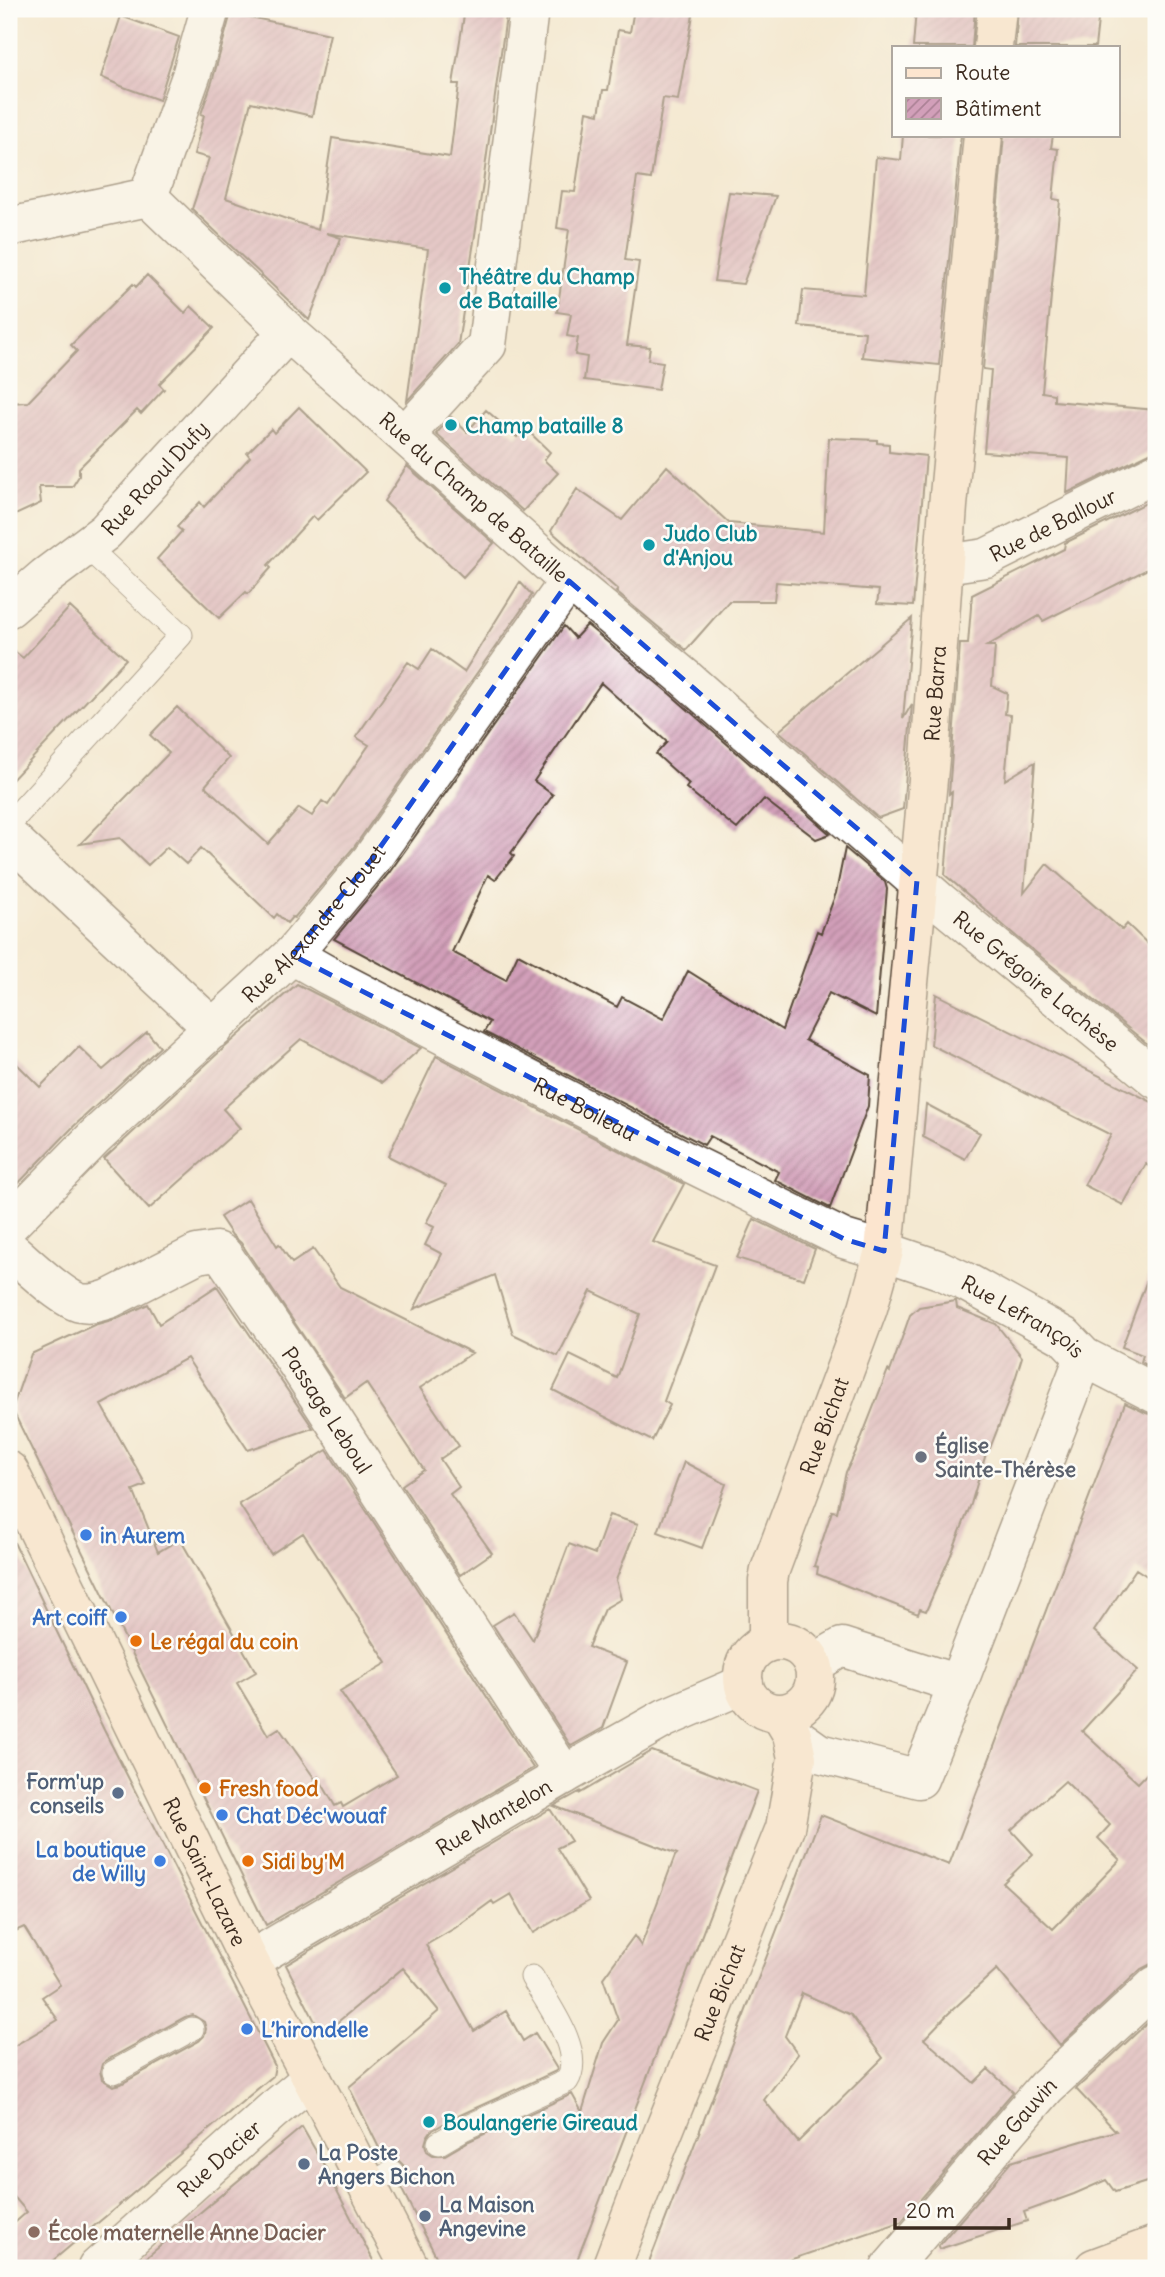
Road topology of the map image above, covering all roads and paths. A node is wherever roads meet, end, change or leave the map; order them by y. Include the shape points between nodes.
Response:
1 (210, 9) edge
2 (529, 9) edge
3 (997, 9) edge
4 (993, 46) edge
5 (983, 136) edge
6 (148, 197) junction
7 (9, 227) edge
8 (288, 332) junction
9 (405, 434) junction
10 (1156, 473) edge
11 (86, 546) junction
12 (945, 564) junction
13 (569, 581) junction
14 (9, 608) edge
15 (9, 824) edge
16 (9, 837) edge
17 (917, 880) junction
18 (292, 955) junction
19 (215, 1028) junction
20 (1156, 1079) edge
21 (9, 1225) edge
22 (9, 1249) edge
23 (884, 1251) junction
24 (1084, 1357) junction
25 (1156, 1394) edge
26 (9, 1471) edge
27 (768, 1642) junction
28 (813, 1664) junction
29 (744, 1684) junction
30 (958, 1684) junction
31 (786, 1724) junction
32 (564, 1775) junction
33 (532, 1977) dead end
34 (255, 1985) junction
35 (1156, 1985) edge
36 (192, 2029) dead end
37 (114, 2073) dead end
38 (312, 2078) junction
39 (439, 2143) dead end
40 (1156, 2245) edge
41 (97, 2268) edge
42 (410, 2268) edge
43 (611, 2268) edge
44 (890, 2268) edge
45 (1094, 2268) edge

1 - 6 street
2 - 9 street via 487,345
3 - 4 main road
5 - 12 main road, Rue Barra
6 - 7 street
6 - 8 street, Rue du Champ de Bataille
8 - 9 street, Rue du Champ de Bataille
8 - 11 street, Rue Raoul Dufy via 105,532
9 - 13 street, Rue du Champ de Bataille
10 - 12 street, Rue de Ballour via 986,558
11 - 14 street, Rue Raoul Dufy
11 - 15 lane via 181,635
12 - 17 main road, Rue Barra
13 - 17 street, Rue du Champ de Bataille
13 - 18 street, Rue Alexandre Clouet via 371,860
16 - 19 street
17 - 20 street, Rue Grégoire Lachèse
17 - 23 main road, Rue Barra
18 - 19 street, Rue Alexandre Clouet
18 - 23 street, Rue Boileau via 686,1161 844,1239
19 - 21 street, Rue Alexandre Clouet via 95,1137
22 - 32 street, Passage Leboul via 70,1299 82,1303 109,1299 197,1254 216,1251 223,1255
23 - 24 street, Rue Lefrançois via 966,1282 1065,1337
23 - 27 main road, Rue Bichat via 868,1308 770,1570
24 - 25 street, Rue Lefrançois
24 - 30 street
26 - 34 main road, Rue Saint-Lazare
27 - 28 main road via 788,1642 807,1654
27 - 29 main road via 748,1660
28 - 30 street via 842,1647
28 - 31 main road via 810,1697
29 - 31 main road via 753,1702
29 - 32 street, Rue Mantelon via 665,1717
30 - 31 street via 919,1779 819,1753
31 - 43 main road, Rue Bichat via 797,1758 785,1828
32 - 34 street, Rue Mantelon
33 - 39 lane via 567,2038 571,2075 567,2081
34 - 38 main road, Rue Saint-Lazare
35 - 44 street, Rue Gauvin via 1046,2087
36 - 37 lane
38 - 41 street, Rue Dacier
38 - 42 main road, Rue Saint-Lazare via 380,2179
40 - 45 main road

